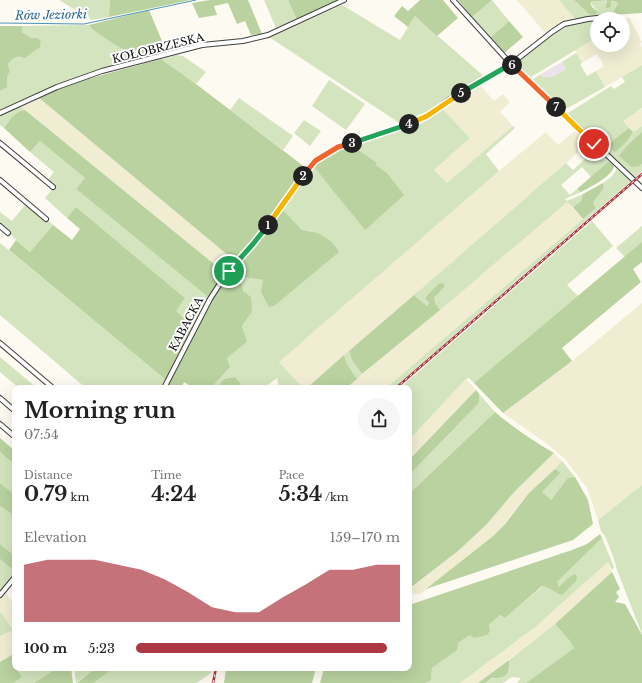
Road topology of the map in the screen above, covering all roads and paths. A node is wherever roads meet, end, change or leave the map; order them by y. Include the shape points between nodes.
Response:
1 (344, 0) edge
2 (453, 0) edge
3 (590, 19) edge
4 (511, 64) junction
5 (0, 113) edge
6 (0, 143) edge
7 (0, 180) edge
8 (53, 187) dead end
9 (642, 188) edge
10 (46, 219) dead end
11 (0, 226) edge
12 (8, 233) dead end
13 (0, 344) edge
14 (49, 385) edge
15 (166, 385) edge
16 (0, 398) edge
17 (12, 408) edge
18 (0, 424) edge
19 (12, 434) edge
20 (12, 581) edge
21 (0, 595) edge

1 - 5 street, KOŁOBRZESKA via 268,35 243,41 202,45 102,71 57,87
2 - 4 street
3 - 4 street, KABACKA via 564,24
4 - 9 street
4 - 15 street, KABACKA via 422,118 338,147 315,161 221,282
6 - 8 street
7 - 10 street
11 - 12 street
13 - 14 street
16 - 17 street
18 - 19 street
20 - 21 street

